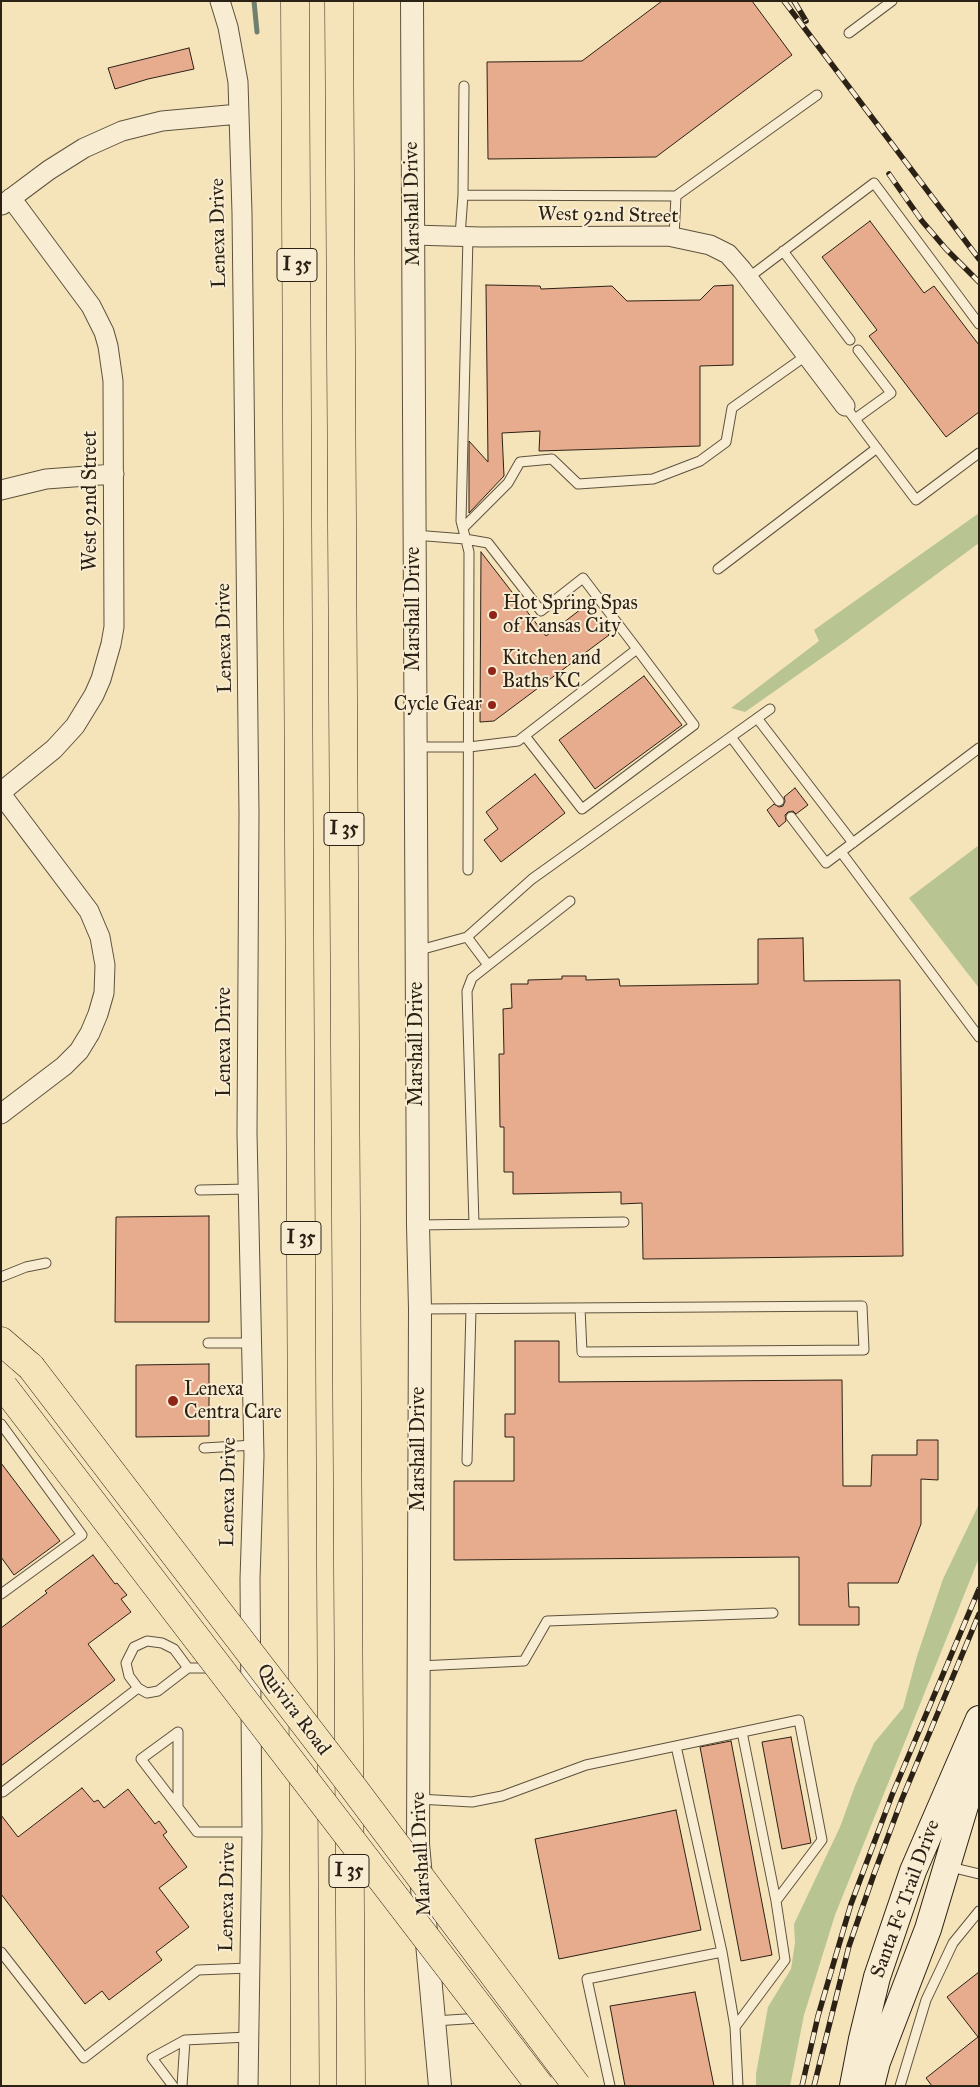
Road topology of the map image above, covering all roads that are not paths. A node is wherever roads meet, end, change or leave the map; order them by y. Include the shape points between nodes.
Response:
1 (220, 1) edge
2 (295, 1) edge
3 (339, 1) edge
4 (412, 1) edge
5 (892, 1) edge
6 (849, 33) dead end
7 (464, 86) dead end
8 (817, 95) dead end
9 (239, 114) junction
10 (463, 195) junction
11 (676, 196) junction
12 (6, 202) edge
13 (413, 234) junction
14 (464, 236) junction
15 (674, 237) junction
16 (783, 251) junction
17 (748, 278) junction
18 (979, 324) edge
19 (850, 340) dead end
20 (858, 350) dead end
21 (807, 355) junction
22 (850, 412) junction
23 (877, 448) junction
24 (979, 454) edge
25 (114, 474) junction
26 (1, 490) edge
27 (463, 528) junction
28 (414, 535) junction
29 (466, 539) junction
30 (718, 569) dead end
31 (637, 649) junction
32 (770, 709) dead end
33 (757, 718) junction
34 (525, 736) junction
35 (730, 736) junction
36 (415, 746) junction
37 (468, 747) junction
38 (979, 748) edge
39 (1, 793) edge
40 (779, 801) dead end
41 (792, 817) dead end
42 (853, 843) junction
43 (841, 852) junction
44 (468, 870) dead end
45 (570, 901) dead end
46 (467, 937) junction
47 (416, 951) junction
48 (488, 965) junction
49 (979, 1037) edge
50 (1, 1114) edge
51 (248, 1189) junction
52 (200, 1190) dead end
53 (624, 1222) dead end
54 (474, 1224) junction
55 (418, 1225) junction
56 (46, 1264) dead end
57 (1, 1276) edge
58 (580, 1308) junction
59 (420, 1309) junction
60 (471, 1309) junction
61 (1, 1341) edge
62 (208, 1343) dead end
63 (252, 1343) junction
64 (3, 1384) edge
65 (1, 1424) edge
66 (254, 1445) junction
67 (204, 1448) dead end
68 (466, 1461) dead end
69 (1, 1594) edge
70 (774, 1613) dead end
71 (418, 1666) junction
72 (188, 1668) junction
73 (241, 1669) junction
74 (138, 1688) junction
75 (979, 1719) edge
76 (742, 1732) junction
77 (676, 1746) junction
78 (979, 1759) edge
79 (2, 1792) dead end
80 (973, 1798) edge
81 (418, 1799) junction
82 (178, 1807) junction
83 (252, 1832) junction
84 (947, 1866) junction
85 (979, 1874) edge
86 (904, 1896) junction
87 (776, 1901) junction
88 (936, 1904) junction
89 (979, 1911) edge
90 (304, 1946) junction
91 (1, 1952) edge
92 (722, 1952) junction
93 (249, 1968) junction
94 (481, 2018) dead end
95 (434, 2021) junction
96 (735, 2027) junction
97 (248, 2037) junction
98 (185, 2040) junction
99 (173, 2086) edge
100 (182, 2086) edge
101 (248, 2086) edge
102 (295, 2086) edge
103 (305, 2086) edge
104 (351, 2086) edge
105 (440, 2086) edge
106 (540, 2086) edge
107 (577, 2086) edge
108 (610, 2086) edge
109 (738, 2086) edge
110 (853, 2086) edge
111 (871, 2086) edge
112 (900, 2086) edge

1 - 9 street, Lenexa Drive via 238,82
2 - 90 main road, I 35
3 - 104 main road, I 35
4 - 13 street, Marshall Drive
5 - 6 lane
7 - 10 lane
8 - 11 lane
9 - 12 street via 162,121 122,131 84,148 48,170
9 - 51 street, Lenexa Drive via 249,813
10 - 11 lane
10 - 14 lane
11 - 15 lane
12 - 25 street, West 92nd Street via 91,306 104,332 113,381
13 - 14 street, West 92nd Street
13 - 28 street, Marshall Drive
14 - 15 street, West 92nd Street
14 - 27 lane
15 - 17 street, West 92nd Street via 710,245 728,254
16 - 17 lane
16 - 18 lane via 874,183
16 - 19 lane
17 - 21 street, West 92nd Street
20 - 22 lane via 891,393
21 - 22 street, West 92nd Street
21 - 27 lane via 732,408 726,442 700,461 653,479 578,484 552,459 520,462 508,482
22 - 23 lane
23 - 24 lane via 916,500
23 - 30 lane
25 - 26 street via 46,479
25 - 39 street, West 92nd Street via 114,627 101,679 80,718 64,738
27 - 29 lane
28 - 29 lane
28 - 36 street, Marshall Drive
29 - 31 lane via 488,543 541,611 583,578
29 - 37 lane via 469,552
31 - 34 lane
31 - 34 lane via 694,725 582,809
32 - 33 lane
33 - 35 lane
33 - 42 lane
34 - 37 lane via 518,742
35 - 40 lane
35 - 46 lane via 532,879
36 - 37 lane
36 - 47 street, Marshall Drive
37 - 44 lane
38 - 42 lane
39 - 50 street via 89,911 100,937 105,964 104,993 98,1014 79,1050 64,1066
41 - 43 lane via 826,863
42 - 43 lane
43 - 49 lane
45 - 48 lane
46 - 47 lane
46 - 48 lane
47 - 55 street, Marshall Drive
48 - 54 lane via 472,978 468,991
51 - 52 lane
51 - 63 street, Lenexa Drive
53 - 54 lane
54 - 55 lane
55 - 59 street, Marshall Drive
56 - 57 lane via 26,1266
58 - 58 lane via 862,1306 864,1350 582,1352
58 - 60 lane
59 - 60 lane
59 - 71 street, Marshall Drive
60 - 68 lane
61 - 107 main road, Quivira Road, bridge via 31,1367
62 - 63 lane
63 - 66 street, Lenexa Drive
64 - 106 main road, Quivira Road, bridge
65 - 69 lane via 82,1535
66 - 67 lane
66 - 73 street, Lenexa Drive
70 - 71 lane via 547,1622 524,1661
71 - 81 street, Marshall Drive
72 - 73 lane
72 - 74 lane via 158,1691 147,1693
72 - 74 lane via 174,1649 147,1641 134,1647 126,1663 129,1676
73 - 83 street, Lenexa Drive
74 - 79 lane
75 - 86 main road, Santa Fe Trail Drive
76 - 77 lane
76 - 87 lane
76 - 87 lane via 799,1720 822,1840
77 - 81 lane via 586,1765 502,1796 472,1802
77 - 92 lane
78 - 80 main road, Santa Fe Trail Drive
80 - 84 main road, Santa Fe Trail Drive
81 - 95 street, Marshall Drive via 418,1844
82 - 82 lane via 141,1759 178,1732 178,1741
82 - 83 lane via 197,1832
83 - 93 street, Lenexa Drive
84 - 85 lane
84 - 88 main road, Santa Fe Trail Drive
86 - 88 main road
86 - 110 main road, Santa Fe Trail Drive via 877,1977
87 - 96 lane via 785,1960
88 - 111 main road, Santa Fe Trail Drive
89 - 112 lane via 953,1943 926,2000
90 - 102 main road
90 - 103 main road, I 35
91 - 93 lane via 84,2058 198,1970
92 - 96 lane
92 - 108 lane via 587,1979
93 - 97 street, Lenexa Drive
94 - 95 lane
95 - 105 street, Marshall Drive
96 - 109 lane
97 - 98 lane
97 - 101 street, Lenexa Drive
98 - 99 lane via 152,2058
98 - 100 lane

